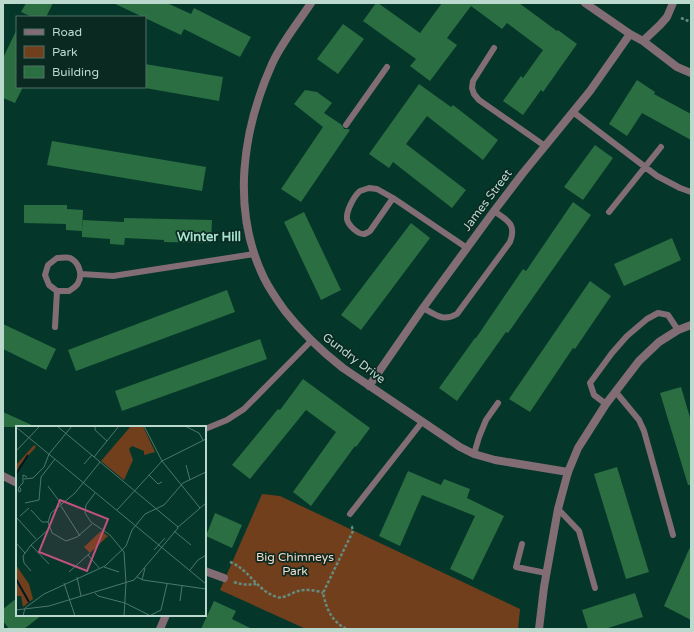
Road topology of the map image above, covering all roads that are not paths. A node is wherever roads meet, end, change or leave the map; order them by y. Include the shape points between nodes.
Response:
1 (311, 3) edge
2 (585, 3) edge
3 (674, 3) edge
4 (630, 34) junction
5 (643, 41) junction
6 (494, 48) dead end
7 (387, 67) dead end
8 (691, 74) edge
9 (572, 112) junction
10 (346, 124) dead end
11 (545, 146) junction
12 (661, 147) dead end
13 (645, 167) junction
14 (691, 192) edge
15 (393, 198) junction
16 (494, 211) junction
17 (609, 212) dead end
18 (467, 248) junction
19 (254, 254) junction
20 (81, 274) junction
21 (57, 291) junction
22 (423, 308) junction
23 (691, 325) edge
24 (55, 327) dead end
25 (678, 330) junction
26 (311, 341) junction
27 (369, 386) junction
28 (615, 392) junction
29 (498, 403) dead end
30 (606, 404) junction
31 (422, 422) junction
32 (206, 429) edge
33 (474, 454) junction
34 (568, 472) junction
35 (3, 476) edge
36 (16, 482) edge
37 (558, 509) junction
38 (350, 514) dead end
39 (673, 535) dead end
40 (522, 544) dead end
41 (206, 571) edge
42 (546, 572) junction
43 (224, 578) road end
44 (595, 588) dead end
45 (166, 616) edge
46 (160, 629) edge
47 (539, 629) edge

1 - 19 street, Gundry Drive via 273,64 250,128 244,177 249,238
2 - 4 street
3 - 5 street via 667,17
4 - 5 street
4 - 9 street, James Street
5 - 8 street via 677,67
6 - 11 lane via 473,81 474,94
7 - 10 lane
9 - 11 street, James Street
9 - 13 lane
11 - 16 street, James Street
12 - 13 lane
13 - 14 lane via 657,176
13 - 17 lane
15 - 15 lane via 377,189 361,191 347,210 350,226 360,234 366,234
15 - 18 lane
16 - 18 street, James Street
16 - 22 lane via 509,221 513,234 510,242 457,314 451,318 443,318
18 - 22 street, James Street
19 - 20 lane via 113,276
19 - 26 street, Gundry Drive via 275,297
20 - 21 lane via 78,283 69,292
20 - 21 lane via 70,258 57,258 48,265 45,275 49,286
21 - 24 lane
22 - 27 street, James Street
23 - 25 street
25 - 28 street via 659,342 639,361
25 - 30 lane via 668,315 658,313 627,336 590,384 594,395
26 - 27 street, Gundry Drive
26 - 32 lane via 244,408 227,420
27 - 31 street, Gundry Drive
28 - 30 street
28 - 39 lane via 638,420 644,432
29 - 33 lane via 486,420
30 - 34 street via 578,448
31 - 33 street, Gundry Drive
31 - 38 lane
33 - 34 street, Gundry Drive
34 - 37 street
35 - 36 street
37 - 42 street
37 - 44 lane via 579,531
40 - 42 lane via 516,567
41 - 43 street
42 - 47 street
45 - 46 street

